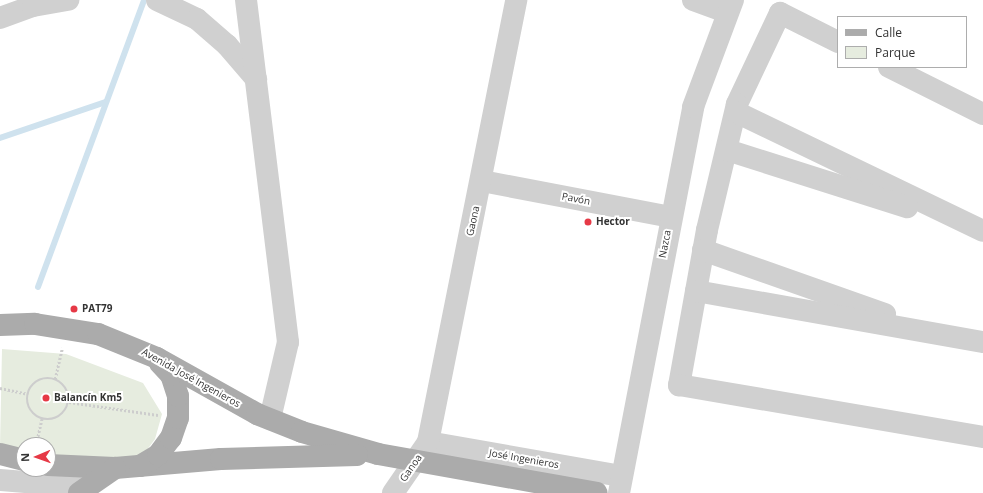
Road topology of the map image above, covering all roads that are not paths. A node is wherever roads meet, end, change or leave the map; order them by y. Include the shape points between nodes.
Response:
1 (68, 0) edge
2 (150, 0) edge
3 (157, 0) edge
4 (164, 0) edge
5 (246, 0) edge
6 (516, 0) edge
7 (693, 0) edge
8 (729, 6) edge
9 (0, 18) edge
10 (837, 42) edge
11 (891, 68) edge
12 (256, 79) junction
13 (736, 112) junction
14 (983, 114) edge
15 (727, 150) junction
16 (482, 181) junction
17 (670, 217) junction
18 (982, 231) edge
19 (703, 250) junction
20 (696, 291) junction
21 (0, 325) edge
22 (949, 336) junction
23 (983, 342) edge
24 (157, 358) junction
25 (270, 419) junction
26 (983, 437) edge
27 (428, 442) junction
28 (0, 454) edge
29 (378, 454) junction
30 (16, 458) edge
31 (416, 462) junction
32 (56, 465) edge
33 (140, 466) junction
34 (115, 468) junction
35 (0, 480) edge
36 (619, 485) edge
37 (83, 490) edge
38 (393, 493) edge
39 (597, 493) edge

1 - 9 street via 33,6
2 - 3 street
3 - 4 street
3 - 12 street via 198,19 227,45
5 - 12 street
6 - 16 street, Gaona
7 - 8 street
8 - 17 street, Nazca via 693,106
10 - 13 street via 780,13
11 - 14 street
12 - 25 street via 288,342
13 - 15 street
13 - 18 street
15 - 18 street
15 - 19 street
16 - 17 street, Pavón
16 - 27 street, Gaona
17 - 36 street, Nazca
19 - 20 street
19 - 22 street
20 - 22 street
20 - 26 street via 679,385
21 - 24 main road, Avenida José Ingenieros via 66,327 104,336
22 - 23 street
24 - 25 main road, Avenida José Ingenieros
24 - 33 main road via 171,376 178,396 178,418 171,438 158,454
25 - 29 main road, Avenida José Ingenieros
27 - 31 street, Ganoa
27 - 36 street, José Ingenieros
28 - 30 main road
29 - 31 main road, Avenida José Ingenieros
29 - 33 main road, Avenida José Ingenieros via 221,459
31 - 38 street, Ganoa
31 - 39 main road, Avenida José Ingenieros
32 - 34 main road, Avenida José Ingenieros
33 - 34 main road, Avenida José Ingenieros
34 - 37 main road, Avenida José Ingenieros
35 - 37 street, Avenida José Ingenieros

